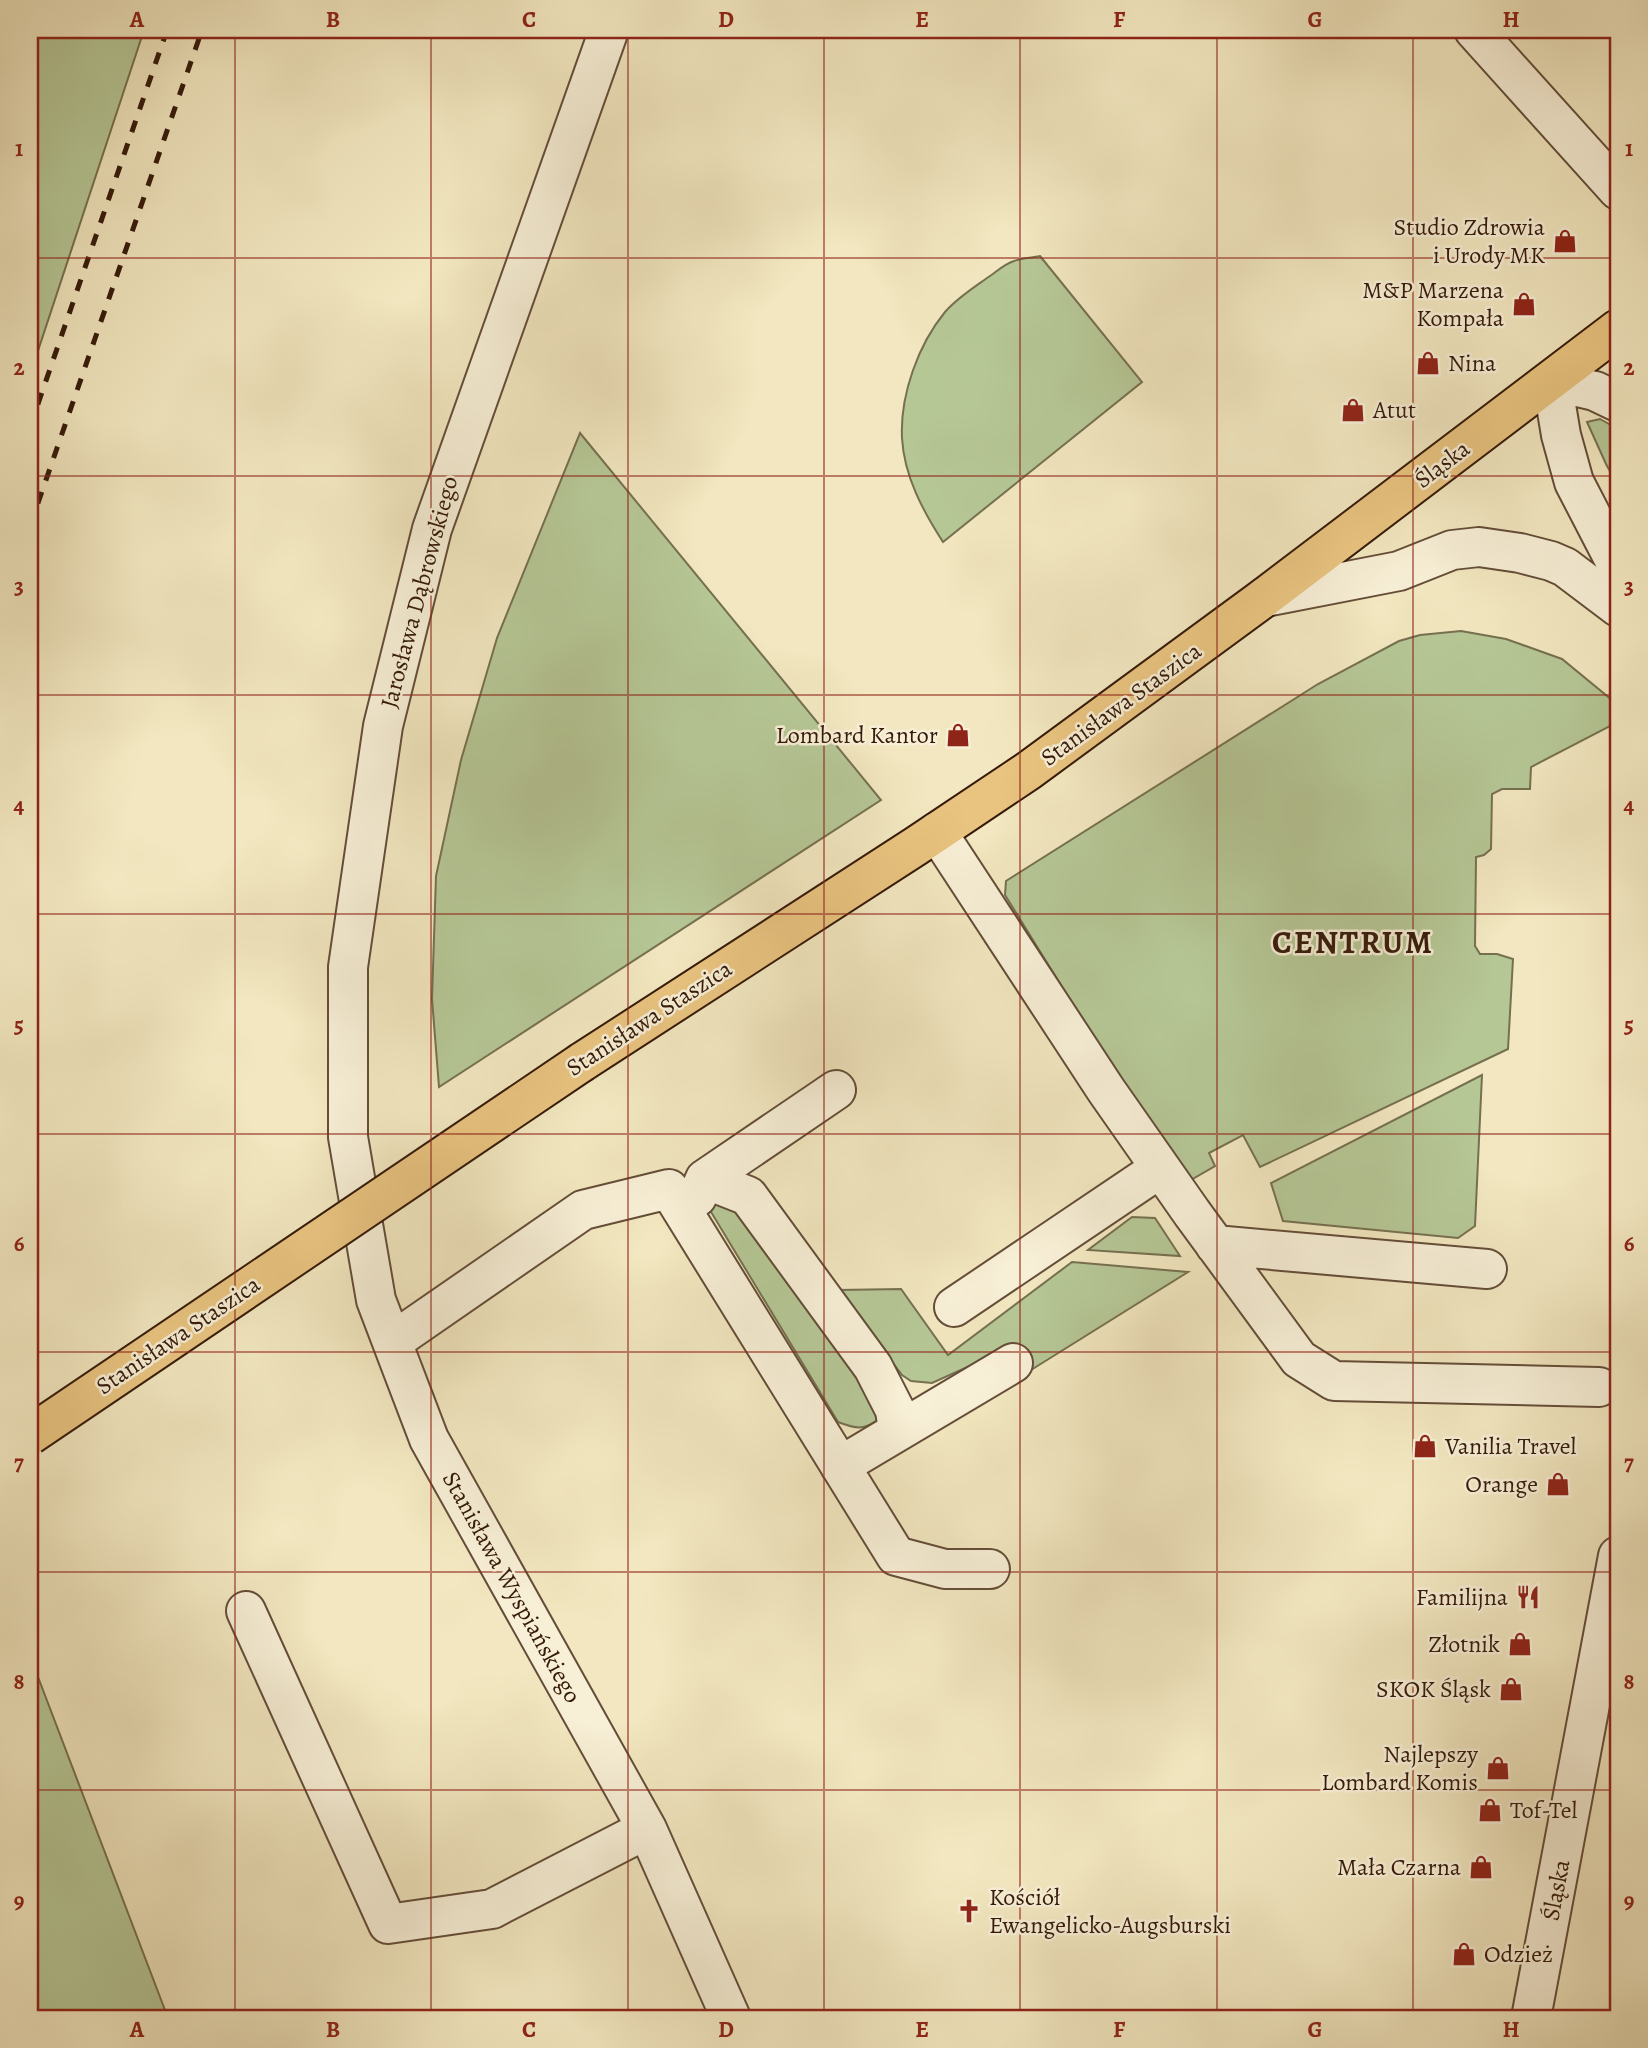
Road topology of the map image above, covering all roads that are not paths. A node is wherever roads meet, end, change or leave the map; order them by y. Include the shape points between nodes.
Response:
1 (609, 30) edge
2 (1474, 30) edge
3 (1618, 190) edge
4 (1618, 329) edge
5 (1552, 381) junction
6 (1618, 402) edge
7 (1618, 567) edge
8 (1265, 597) junction
9 (1618, 607) edge
10 (937, 832) junction
11 (836, 1090) dead end
12 (348, 1137) joint
13 (1159, 1168) junction
14 (705, 1179) junction
15 (687, 1218) junction
16 (1215, 1245) junction
17 (1487, 1269) dead end
18 (954, 1307) dead end
19 (392, 1342) junction
20 (1013, 1363) dead end
21 (1599, 1387) dead end
22 (898, 1431) junction
23 (30, 1435) edge
24 (841, 1466) junction
25 (1618, 1556) edge
26 (990, 1569) dead end
27 (246, 1611) dead end
28 (647, 1829) junction
29 (731, 2018) edge
30 (1531, 2018) edge

1 - 12 street, Jarosława Dąbrowskiego via 432,529 383,726 348,968
2 - 3 street
4 - 5 main road, Śląska
5 - 6 street via 1595,391
5 - 7 street via 1574,482
5 - 8 main road, Śląska
8 - 9 street via 1399,571 1452,550 1479,547 1565,567
8 - 10 main road, Stanisława Staszica via 1080,734
10 - 13 street
10 - 23 main road, Stanisława Staszica, bridge via 582,1062
11 - 14 street
12 - 19 street, Stanisława Wyspiańskiego via 376,1300
13 - 16 street
13 - 18 street
14 - 15 street
14 - 22 street via 748,1196 873,1367 895,1410
15 - 19 street via 669,1189 583,1210
15 - 24 street
16 - 17 street
16 - 21 street via 1299,1359 1334,1381
19 - 28 street, Stanisława Wyspiańskiego via 429,1439
20 - 22 street
22 - 24 street
24 - 26 street via 896,1556 945,1569
25 - 30 street, Śląska
27 - 28 street via 388,1924 492,1909
28 - 29 street, Stanisława Wyspiańskiego

